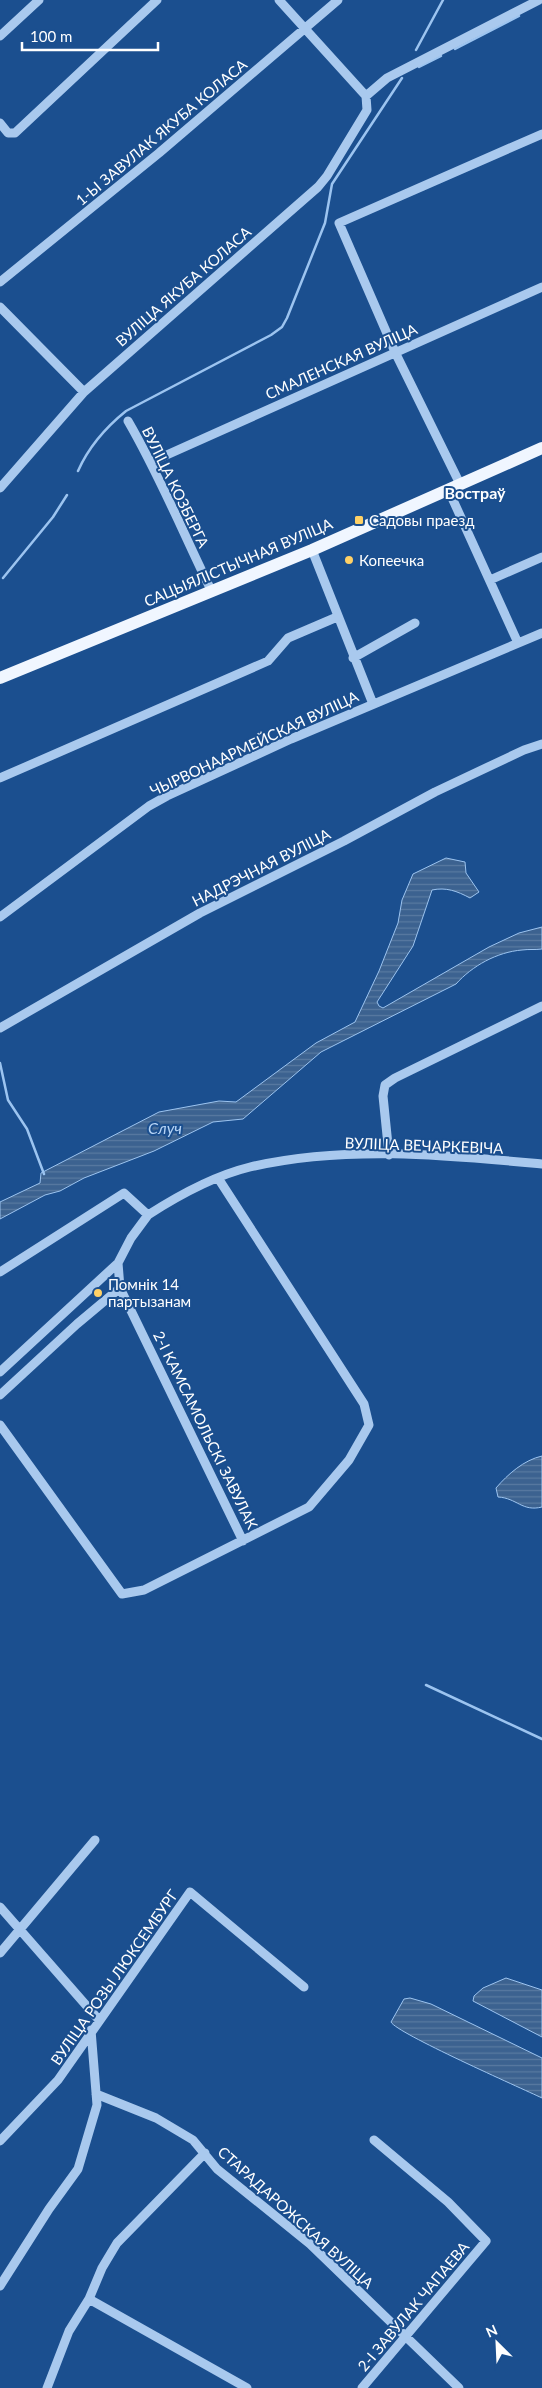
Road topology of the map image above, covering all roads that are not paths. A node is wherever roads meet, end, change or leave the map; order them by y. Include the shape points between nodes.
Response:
1 (38, 0) edge
2 (157, 0) edge
3 (279, 0) edge
4 (338, 0) edge
5 (539, 0) edge
6 (306, 29) junction
7 (0, 36) edge
8 (366, 96) junction
9 (0, 124) edge
10 (542, 134) edge
11 (0, 282) edge
12 (542, 287) edge
13 (0, 306) edge
14 (395, 352) junction
15 (84, 392) junction
16 (128, 422) dead end
17 (542, 448) edge
18 (152, 462) junction
19 (460, 484) junction
20 (0, 488) edge
21 (448, 490) junction
22 (312, 550) junction
23 (542, 557) edge
24 (490, 580) junction
25 (212, 592) junction
26 (337, 617) junction
27 (415, 623) dead end
28 (542, 632) edge
29 (518, 643) junction
30 (353, 658) junction
31 (0, 678) edge
32 (373, 704) junction
33 (542, 744) edge
34 (0, 778) edge
35 (0, 916) edge
36 (542, 1006) edge
37 (0, 1028) edge
38 (389, 1155) junction
39 (542, 1164) edge
40 (218, 1178) junction
41 (148, 1216) junction
42 (118, 1263) junction
43 (0, 1272) edge
44 (120, 1288) junction
45 (0, 1372) edge
46 (0, 1395) edge
47 (0, 1425) edge
48 (243, 1541) junction
49 (95, 1840) dead end
50 (0, 1907) edge
51 (21, 1928) junction
52 (0, 1953) edge
53 (304, 1987) dead end
54 (99, 2020) junction
55 (92, 2030) junction
56 (96, 2094) junction
57 (374, 2140) dead end
58 (0, 2141) edge
59 (205, 2153) junction
60 (0, 2286) edge
61 (89, 2299) junction
62 (406, 2335) junction
63 (48, 2388) edge
64 (247, 2388) edge
65 (362, 2388) edge
66 (459, 2388) edge

1 - 7 street
2 - 9 street via 15,132 8,133
3 - 6 street
4 - 6 street, 1-Ы ЗАВУЛАК ЯКУБА КОЛАСА
5 - 8 street via 387,78
6 - 8 street
6 - 11 street, 1-Ы ЗАВУЛАК ЯКУБА КОЛАСА
8 - 15 street, ВУЛІЦА ЯКУБА КОЛАСА via 366,110 328,176 318,187
10 - 14 street via 339,223
12 - 14 street, СМАЛЕНСКАЯ ВУЛІЦА
13 - 15 street
14 - 18 street, СМАЛЕНСКАЯ ВУЛІЦА
14 - 19 street
15 - 20 street, ВУЛІЦА ЯКУБА КОЛАСА
16 - 18 street, ВУЛІЦА КОЗБЕРГА
17 - 19 main road, САЦЫЯЛІСТЫЧНАЯ ВУЛІЦА
18 - 25 street, ВУЛІЦА КОЗБЕРГА
19 - 21 main road, САЦЫЯЛІСТЫЧНАЯ ВУЛІЦА
21 - 22 main road, САЦЫЯЛІСТЫЧНАЯ ВУЛІЦА
21 - 24 street
22 - 25 main road, САЦЫЯЛІСТЫЧНАЯ ВУЛІЦА
22 - 26 street
23 - 24 street
24 - 29 street
25 - 31 main road, САЦЫЯЛІСТЫЧНАЯ ВУЛІЦА
26 - 30 street
26 - 34 street via 288,638 268,661
27 - 30 street
28 - 29 street, ЧЫРВОНААРМЕЙСКАЯ ВУЛІЦА
29 - 32 street, ЧЫРВОНААРМЕЙСКАЯ ВУЛІЦА
30 - 32 street
32 - 35 street, ЧЫРВОНААРМЕЙСКАЯ ВУЛІЦА via 149,806
33 - 37 street, НАДРЭЧНАЯ ВУЛІЦА via 434,792 200,913
36 - 38 street via 385,1085 383,1096
38 - 39 street, ВУЛІЦА ВЕЧАРКЕВІЧА
38 - 40 street, ВУЛІЦА ВЕЧАРКЕВІЧА via 313,1158 250,1167
40 - 41 street, ВУЛІЦА ВЕЧАРКЕВІЧА via 179,1195
40 - 48 street, 2-І КАМСАМОЛЬСКІ ЗАВУЛАК via 364,1404 369,1425 349,1460 308,1507
41 - 42 street, ВУЛІЦА ВЕЧАРКЕВІЧА
41 - 43 street via 124,1193
42 - 44 street, 2-І КАМСАМОЛЬСКІ ЗАВУЛАК
42 - 45 street
44 - 46 street
44 - 48 street, 2-І КАМСАМОЛЬСКІ ЗАВУЛАК
47 - 48 street via 122,1594 144,1590
49 - 51 street
50 - 51 street
51 - 52 street
51 - 54 street
53 - 54 street, ВУЛІЦА РОЗЫ ЛЮКСЕМБУРГ via 190,1892
54 - 55 street, ВУЛІЦА РОЗЫ ЛЮКСЕМБУРГ
55 - 56 street
55 - 58 street, ВУЛІЦА РОЗЫ ЛЮКСЕМБУРГ via 58,2080
56 - 59 street, СТАРАДАРОЖСКАЯ ВУЛІЦА via 156,2118 193,2140
56 - 60 street via 97,2104 78,2169
57 - 62 street, 2-І ЗАВУЛАК ЧАПАЕВА via 448,2202 486,2241
59 - 61 street via 117,2243
59 - 62 street, СТАРАДАРОЖСКАЯ ВУЛІЦА via 217,2169 310,2244
61 - 63 street via 69,2331
61 - 64 street
62 - 65 street, 2-І ЗАВУЛАК ЧАПАЕВА
62 - 66 street, СТАРАДАРОЖСКАЯ ВУЛІЦА

